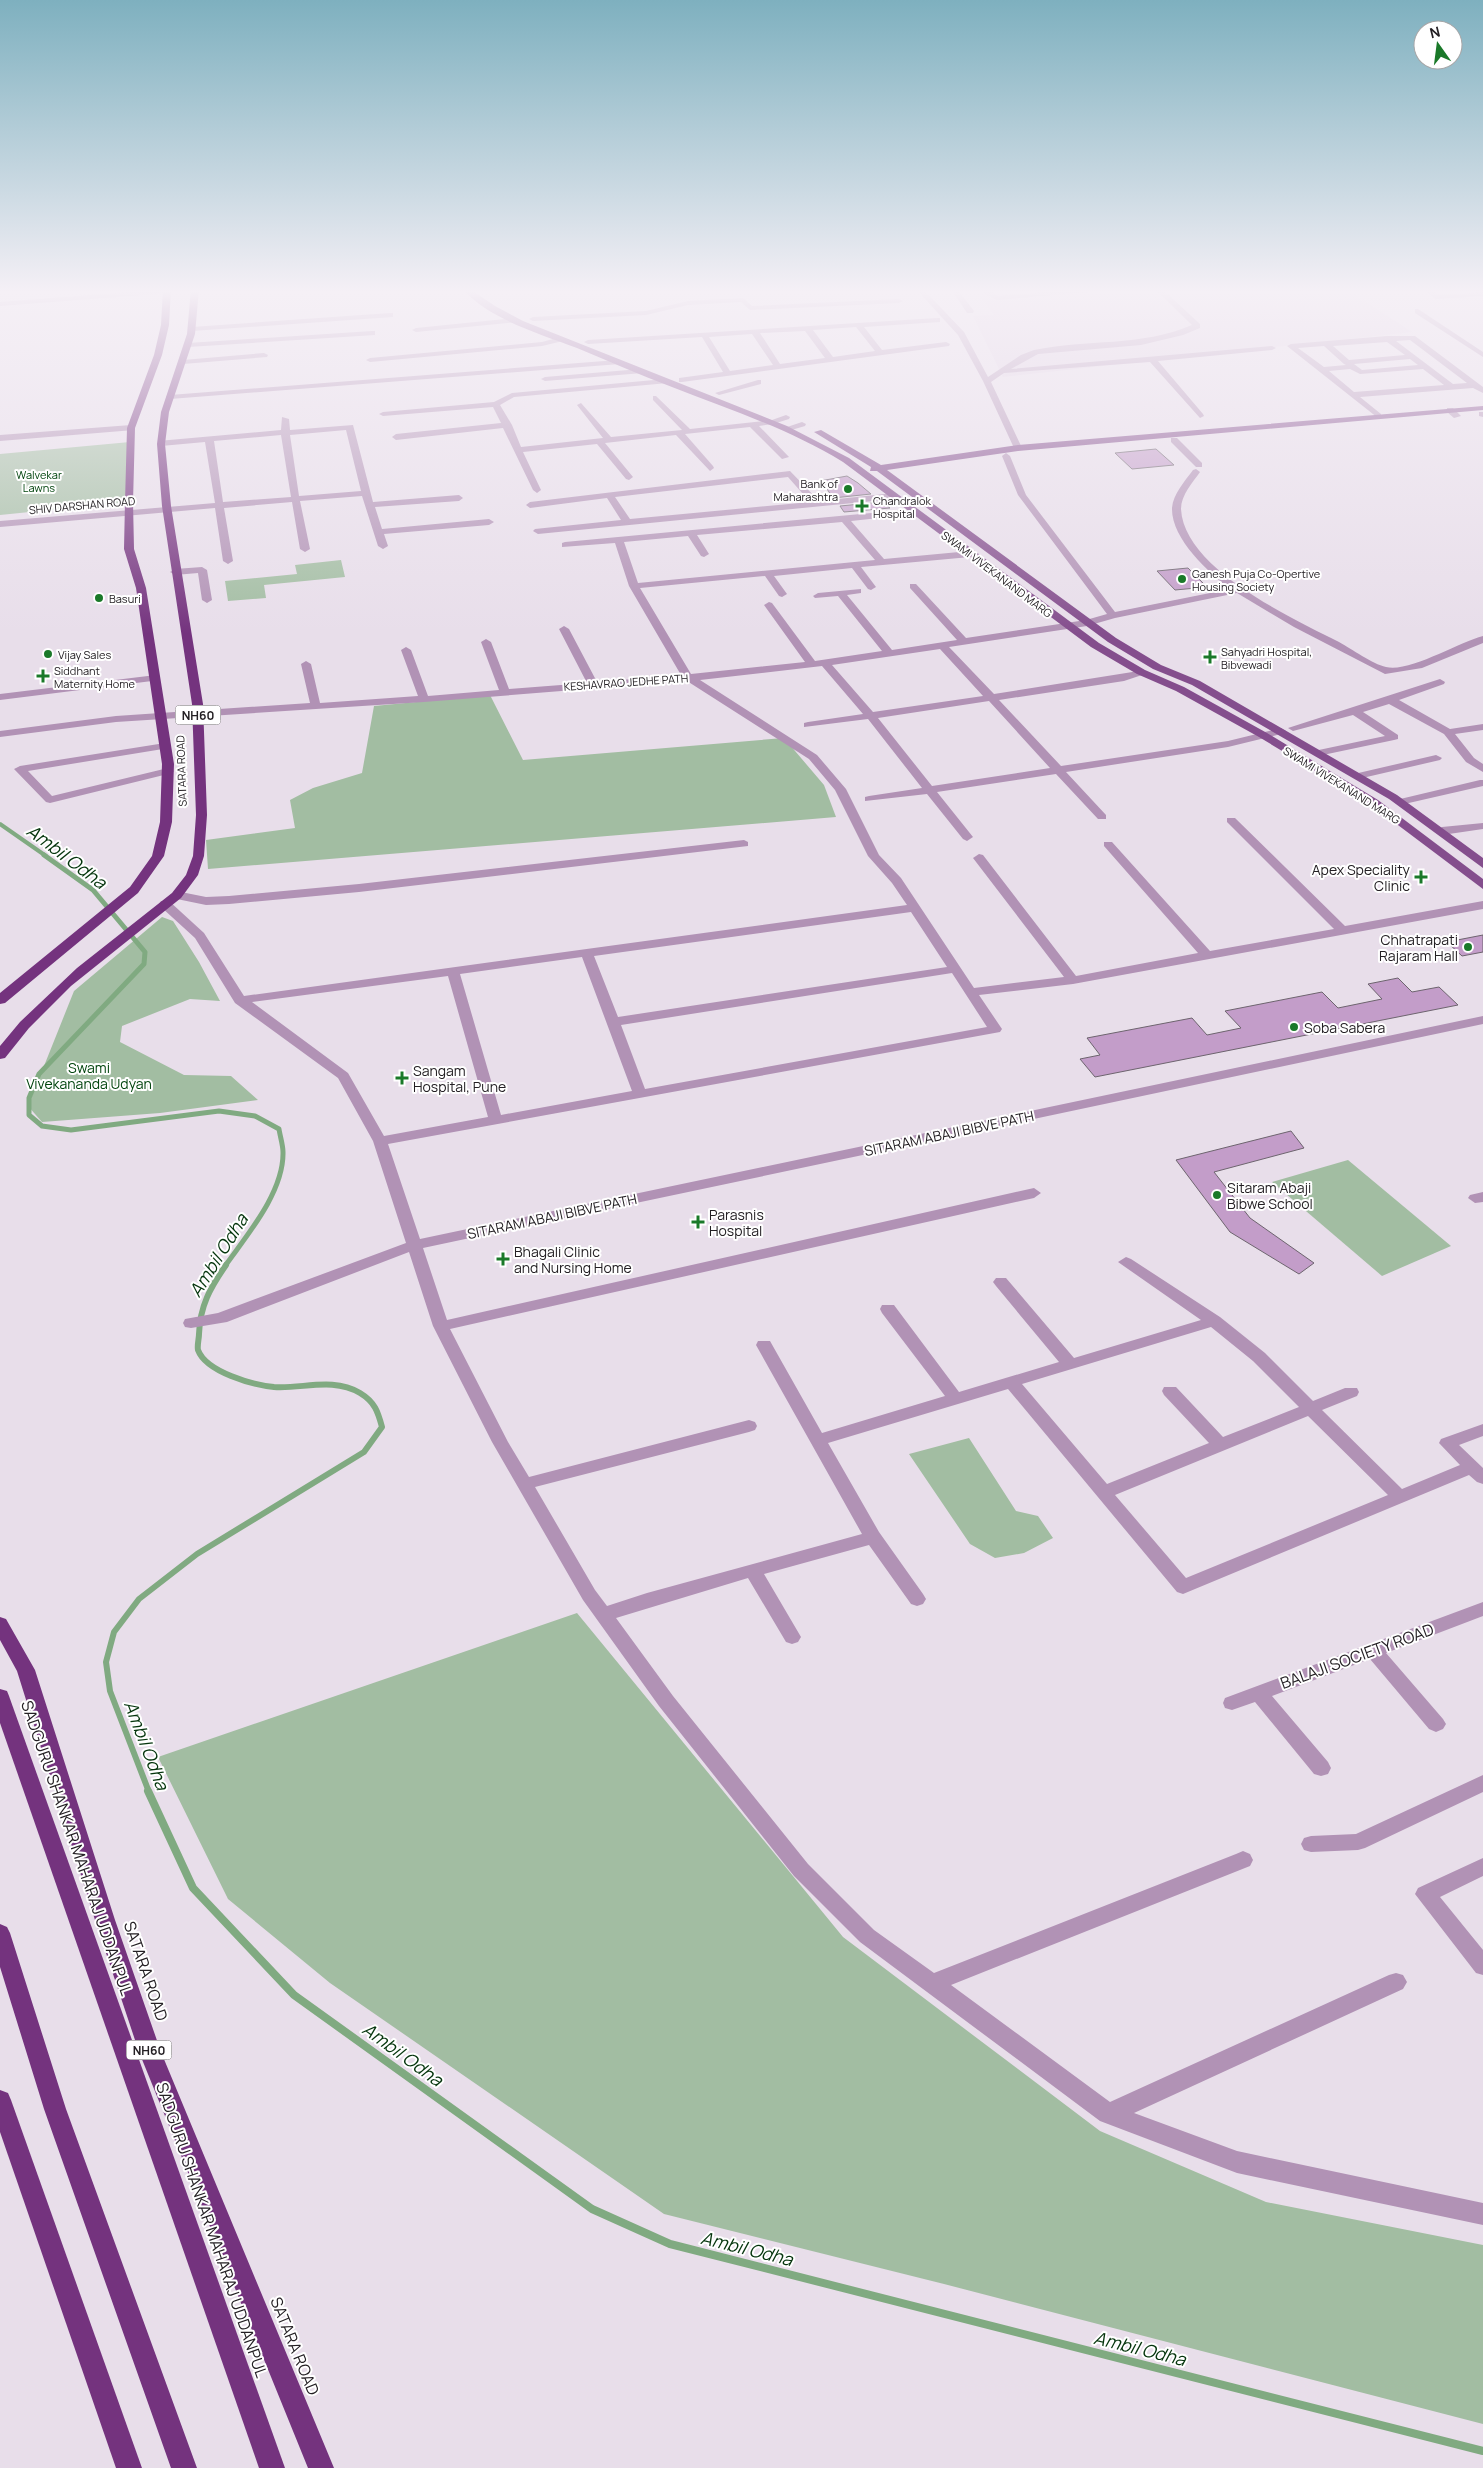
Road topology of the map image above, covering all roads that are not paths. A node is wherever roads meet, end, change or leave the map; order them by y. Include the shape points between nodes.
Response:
1 (140, 404) edge
2 (169, 404) edge
3 (494, 404) edge
4 (496, 404) edge
5 (662, 404) edge
6 (726, 404) edge
7 (751, 404) edge
8 (998, 404) edge
9 (1190, 404) edge
10 (1363, 404) edge
11 (581, 406) dead end
12 (762, 408) dead end
13 (771, 411) dead end
14 (1483, 412) edge
15 (1453, 413) junction
16 (383, 414) dead end
17 (1200, 416) dead end
18 (1378, 416) junction
19 (786, 417) junction
20 (285, 419) dead end
21 (773, 422) junction
22 (752, 424) junction
23 (802, 424) junction
24 (508, 425) junction
25 (131, 428) junction
26 (788, 428) junction
27 (688, 431) junction
28 (285, 432) junction
29 (678, 432) junction
30 (396, 437) dead end
31 (0, 438) edge
32 (209, 439) junction
33 (609, 440) junction
34 (1174, 440) junction
35 (599, 441) junction
36 (161, 442) junction
37 (1018, 448) junction
38 (519, 450) junction
39 (1006, 456) junction
40 (785, 457) dead end
41 (710, 468) dead end
42 (879, 468) junction
43 (862, 471) junction
44 (887, 474) junction
45 (629, 477) dead end
46 (870, 477) junction
47 (537, 490) dead end
48 (366, 493) junction
49 (610, 496) junction
50 (894, 496) junction
51 (459, 498) dead end
52 (294, 499) junction
53 (817, 504) junction
54 (370, 505) junction
55 (530, 505) dead end
56 (219, 506) junction
57 (165, 507) junction
58 (129, 510) junction
59 (914, 512) junction
60 (0, 517) edge
61 (844, 518) junction
62 (489, 522) dead end
63 (628, 523) junction
64 (0, 524) edge
65 (379, 532) junction
66 (538, 532) dead end
67 (691, 533) junction
68 (619, 540) junction
69 (565, 545) dead end
70 (383, 546) dead end
71 (305, 549) dead end
72 (704, 554) dead end
73 (970, 554) junction
74 (228, 561) dead end
75 (881, 562) junction
76 (854, 565) junction
77 (175, 572) junction
78 (768, 574) junction
79 (634, 586) junction
80 (913, 586) dead end
81 (871, 587) dead end
82 (858, 590) dead end
83 (1238, 590) junction
84 (840, 593) junction
85 (782, 594) dead end
86 (818, 596) dead end
87 (207, 600) dead end
88 (769, 606) dead end
89 (1113, 615) junction
90 (1087, 623) junction
91 (1068, 626) junction
92 (564, 629) dead end
93 (1483, 639) edge
94 (486, 642) dead end
95 (964, 642) junction
96 (942, 645) junction
97 (406, 650) dead end
98 (888, 653) junction
99 (825, 663) junction
100 (306, 664) dead end
101 (812, 664) junction
102 (1141, 672) junction
103 (156, 678) junction
104 (1440, 682) dead end
105 (594, 684) junction
106 (505, 691) junction
107 (0, 697) edge
108 (990, 698) junction
109 (424, 699) junction
110 (1390, 700) junction
111 (316, 706) junction
112 (1355, 712) junction
113 (198, 714) junction
114 (870, 715) junction
115 (162, 716) junction
116 (808, 725) dead end
117 (1483, 727) edge
118 (1287, 730) junction
119 (1448, 732) junction
120 (0, 734) edge
121 (1263, 735) junction
122 (165, 746) junction
123 (1318, 752) junction
124 (1436, 758) dead end
125 (1483, 758) edge
126 (1470, 760) junction
127 (1483, 769) edge
128 (1059, 770) junction
129 (168, 771) junction
130 (1358, 776) junction
131 (1480, 783) dead end
132 (931, 790) junction
133 (869, 800) dead end
134 (1400, 802) junction
135 (1102, 817) dead end
136 (1231, 820) dead end
137 (1483, 826) edge
138 (1442, 831) junction
139 (967, 837) dead end
140 (744, 844) dead end
141 (1108, 844) dead end
142 (979, 858) dead end
143 (1483, 864) edge
144 (1483, 886) edge
145 (164, 905) junction
146 (1483, 905) edge
147 (914, 908) junction
148 (1344, 931) junction
149 (587, 953) junction
150 (1207, 956) junction
151 (956, 969) junction
152 (453, 972) junction
153 (1073, 980) junction
154 (972, 992) junction
155 (0, 1000) edge
156 (240, 1000) junction
157 (1483, 1020) edge
158 (613, 1022) junction
159 (1, 1051) edge
160 (640, 1094) junction
161 (496, 1121) junction
162 (380, 1142) junction
163 (1034, 1193) dead end
164 (414, 1245) junction
165 (1126, 1262) dead end
166 (1000, 1282) dead end
167 (888, 1309) dead end
168 (1214, 1321) junction
169 (191, 1323) dead end
170 (442, 1326) junction
171 (764, 1345) dead end
172 (1070, 1364) junction
173 (1011, 1382) junction
174 (1170, 1391) dead end
175 (1351, 1392) dead end
176 (956, 1399) junction
177 (1310, 1409) junction
178 (749, 1426) dead end
179 (1483, 1430) edge
180 (818, 1440) junction
181 (1220, 1444) junction
182 (1478, 1472) edge
183 (525, 1484) junction
184 (1105, 1492) junction
185 (1400, 1497) junction
186 (873, 1537) junction
187 (753, 1571) junction
188 (917, 1598) dead end
189 (1483, 1609) edge
190 (603, 1615) junction
191 (0, 1624) edge
192 (792, 1637) dead end
193 (1372, 1649) junction
194 (1258, 1693) junction
195 (0, 1696) edge
196 (1232, 1703) dead end
197 (1436, 1724) dead end
198 (1321, 1768) dead end
199 (1483, 1783) edge
200 (1311, 1844) dead end
201 (1243, 1860) dead end
202 (1483, 1867) edge
203 (0, 1934) edge
204 (1483, 1966) edge
205 (1396, 1982) dead end
206 (930, 1984) junction
207 (0, 2100) edge
208 (1108, 2114) junction
209 (1483, 2214) edge
210 (129, 2468) edge
211 (184, 2468) edge
212 (272, 2468) edge
213 (321, 2468) edge

1 - 25 highway, SATARA ROAD / NH60
2 - 36 highway, SATARA ROAD / NH60
3 - 16 street
4 - 24 street
5 - 27 street
6 - 21 main road, SWAMI VIVEKANAND MARG
7 - 12 main road
8 - 37 street
9 - 17 street
10 - 18 street
11 - 33 street
13 - 19 main road, SWAMI VIVEKANAND MARG
14 - 15 main road
15 - 18 main road
15 - 34 main road
18 - 37 main road
19 - 21 street
19 - 23 main road, SWAMI VIVEKANAND MARG
20 - 28 street
21 - 22 street
21 - 26 main road, SWAMI VIVEKANAND MARG
22 - 27 street
22 - 40 street
23 - 26 street
23 - 42 main road, SWAMI VIVEKANAND MARG via 839,442
24 - 30 street
24 - 38 street
25 - 31 street
25 - 58 highway, SATARA ROAD / NH60
26 - 43 main road, SWAMI VIVEKANAND MARG via 824,445
27 - 29 street
28 - 32 street
28 - 48 street via 350,427
28 - 52 street
29 - 33 street
29 - 41 street
32 - 36 street
32 - 56 street
33 - 35 street
34 - 39 main road
34 - 83 street via 1198,469 1183,488 1176,508 1182,528 1194,552
35 - 38 street
35 - 45 street
36 - 57 highway, SATARA ROAD / NH60
37 - 42 main road
38 - 47 street
39 - 44 main road
39 - 89 street via 1022,495
42 - 43 main road
42 - 44 main road, SWAMI VIVEKANAND MARG
43 - 46 main road, SWAMI VIVEKANAND MARG
44 - 46 main road
44 - 90 main road, SWAMI VIVEKANAND MARG
46 - 50 main road, SWAMI VIVEKANAND MARG
48 - 52 street, SHIV DARSHAN ROAD
48 - 54 street
49 - 53 street via 790,474
49 - 55 street
49 - 63 street
50 - 53 street
50 - 59 main road, SWAMI VIVEKANAND MARG
51 - 54 street
52 - 56 street, SHIV DARSHAN ROAD
52 - 71 street
53 - 63 street
54 - 65 street
56 - 57 street, SHIV DARSHAN ROAD
56 - 74 street
57 - 58 street, SHIV DARSHAN ROAD
57 - 77 highway, SATARA ROAD / NH60
58 - 60 street, SHIV DARSHAN ROAD
58 - 64 street, SHIV DARSHAN ROAD
58 - 103 highway, SATARA ROAD / NH60 via 129,549 141,588
59 - 61 street
59 - 73 main road, SWAMI VIVEKANAND MARG
61 - 67 street
61 - 75 street
62 - 65 street
63 - 66 street
65 - 70 street
67 - 68 street
67 - 72 street
68 - 69 street
68 - 79 street
73 - 75 street
73 - 91 main road, SWAMI VIVEKANAND MARG
75 - 76 street
76 - 78 street
76 - 81 street
77 - 87 street via 202,570
77 - 113 highway, SATARA ROAD / NH60
78 - 79 street
78 - 85 street
79 - 147 street via 687,676 813,757 840,789 874,856 897,881
80 - 95 street
82 - 84 street
83 - 89 street, KESHAVRAO JEDHE PATH
83 - 93 street via 1385,671 1418,666
84 - 86 street
84 - 98 street
88 - 101 street
89 - 90 street, KESHAVRAO JEDHE PATH
90 - 91 street, KESHAVRAO JEDHE PATH
90 - 118 main road, SWAMI VIVEKANAND MARG via 1157,667 1196,683
91 - 95 street, KESHAVRAO JEDHE PATH
91 - 102 main road, SWAMI VIVEKANAND MARG
92 - 105 street
94 - 106 street
95 - 96 street, KESHAVRAO JEDHE PATH
96 - 98 street, KESHAVRAO JEDHE PATH
96 - 108 street
97 - 109 street
98 - 99 street, KESHAVRAO JEDHE PATH
99 - 101 street, KESHAVRAO JEDHE PATH
99 - 114 street
100 - 111 street
101 - 105 street, KESHAVRAO JEDHE PATH
102 - 108 street via 1124,678
102 - 121 main road, SWAMI VIVEKANAND MARG via 1180,689
103 - 107 street
103 - 115 highway, SATARA ROAD / NH60
104 - 110 street
105 - 106 street, KESHAVRAO JEDHE PATH
106 - 109 street, KESHAVRAO JEDHE PATH
108 - 114 street
108 - 128 street
109 - 111 street, KESHAVRAO JEDHE PATH
110 - 112 street
110 - 119 street
111 - 113 street, KESHAVRAO JEDHE PATH
112 - 118 street
112 - 123 street via 1394,737
113 - 115 street, KESHAVRAO JEDHE PATH
113 - 145 highway, SATARA ROAD / NH60 via 201,761 197,862 191,877
114 - 116 street
114 - 132 street
115 - 120 street, KESHAVRAO JEDHE PATH
115 - 122 highway, SATARA ROAD / NH60
117 - 119 street
118 - 121 street
118 - 123 main road, SWAMI VIVEKANAND MARG
119 - 126 street
121 - 128 street via 1228,744
121 - 144 main road, SWAMI VIVEKANAND MARG via 1374,802
122 - 129 highway, SATARA ROAD / NH60
122 - 129 street via 20,769 50,800
123 - 130 main road, SWAMI VIVEKANAND MARG
124 - 130 street
125 - 126 street
126 - 127 street
128 - 132 street
128 - 135 street
129 - 155 highway, SATARA ROAD / NH60 via 166,822 158,856 134,890
130 - 134 main road, SWAMI VIVEKANAND MARG
131 - 134 street
132 - 133 street
132 - 139 street
134 - 138 main road, SWAMI VIVEKANAND MARG
136 - 148 street
137 - 138 street
138 - 143 main road, SWAMI VIVEKANAND MARG
140 - 145 street via 359,888
141 - 150 street
142 - 153 street
145 - 156 street via 200,936
145 - 159 highway, SATARA ROAD / NH60 via 50,1000
146 - 148 street
147 - 149 street
147 - 151 street
148 - 150 street
149 - 152 street
149 - 158 street
150 - 153 street
151 - 154 street
151 - 158 street
152 - 156 street
152 - 161 street
153 - 154 street
154 - 160 street via 996,1029
156 - 162 street via 343,1076
157 - 164 street, SITARAM ABAJI BIBVE PATH
158 - 160 street
160 - 161 street
161 - 162 street
162 - 164 street
163 - 170 street
164 - 169 street, SITARAM ABAJI BIBVE PATH via 221,1318
164 - 170 street
165 - 168 street
166 - 172 street
167 - 176 street
168 - 172 street
168 - 177 street via 1259,1357
170 - 183 street via 500,1442
171 - 180 street
172 - 173 street
173 - 176 street
173 - 184 street
174 - 181 street
175 - 177 street
176 - 180 street
177 - 181 street
177 - 185 street
178 - 183 street
179 - 182 street via 1447,1443
180 - 186 street
181 - 184 street
182 - 185 street
183 - 190 street
184 - 185 street via 1183,1587
186 - 187 street
186 - 188 street
187 - 190 street
187 - 192 street
189 - 193 street, BALAJI SOCIETY ROAD
190 - 206 street via 666,1701 801,1870 867,1936
191 - 213 highway, SATARA ROAD / NH60 via 26,1670 150,2052
193 - 194 street, BALAJI SOCIETY ROAD
193 - 197 street
194 - 196 street, BALAJI SOCIETY ROAD
194 - 198 street
195 - 212 highway, SADGURU SHANKAR MAHARAJ UDDANPUL
199 - 200 street via 1358,1842
201 - 206 street
202 - 204 street via 1425,1894
203 - 211 highway via 55,2109
205 - 208 street
206 - 208 street
207 - 210 highway
208 - 209 street via 1237,2162

